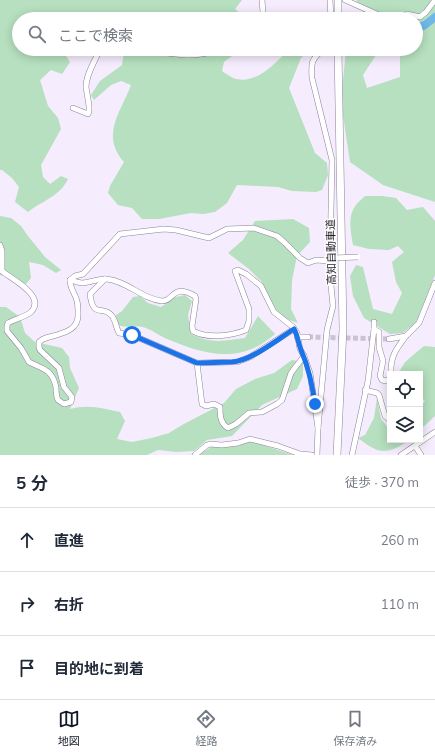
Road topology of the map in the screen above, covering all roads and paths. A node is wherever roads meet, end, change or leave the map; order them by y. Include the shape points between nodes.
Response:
1 (262, 0) edge
2 (330, 0) edge
3 (334, 0) edge
4 (338, 0) edge
5 (345, 0) edge
6 (435, 0) edge
7 (263, 12) edge
8 (331, 12) edge
9 (335, 12) edge
10 (338, 12) edge
11 (372, 12) edge
12 (423, 14) edge
13 (97, 56) edge
14 (315, 56) edge
15 (336, 56) edge
16 (337, 56) edge
17 (337, 62) junction
18 (73, 108) dead end
19 (0, 244) edge
20 (358, 257) dead end
21 (331, 259) junction
22 (106, 279) junction
23 (70, 280) junction
24 (435, 283) edge
25 (374, 322) dead end
26 (294, 329) junction
27 (374, 329) junction
28 (406, 336) junction
29 (298, 337) junction
30 (308, 337) tunnel mouth
31 (389, 339) tunnel mouth
32 (304, 356) junction
33 (197, 363) junction
34 (391, 371) edge
35 (387, 380) edge
36 (365, 390) junction
37 (387, 418) edge
38 (318, 428) junction
39 (435, 432) edge
40 (415, 446) junction
41 (195, 455) edge
42 (312, 455) edge
43 (317, 455) edge
44 (333, 455) edge
45 (337, 455) edge
46 (352, 455) edge
47 (401, 455) edge
48 (421, 455) edge

1 - 7 street
2 - 8 street
3 - 9 highway
4 - 10 highway
5 - 11 street
6 - 12 street
13 - 18 street via 86,84 89,113
14 - 21 street via 311,65 312,78 332,160
15 - 17 highway, 高知自動車道
16 - 17 highway, 高知自動車道
17 - 44 highway, 高知自動車道 via 339,244
17 - 45 highway, 高知自動車道 via 343,329
19 - 23 street via 2,271 21,283 30,292 34,302 31,312 8,323 7,331 29,362 48,372 55,385 58,400 64,404 71,402 72,397 64,387 59,368 42,353 39,344 43,339 68,331 78,321 78,302 70,286
20 - 21 street, bridge
21 - 23 street via 308,263 277,236 254,228 227,229 209,238 164,229 120,234 83,274
21 - 38 street via 329,265 334,306 327,330
22 - 23 street via 82,283
22 - 26 street via 127,285 161,301 185,290 196,299 193,331 214,336 239,333 246,330 250,321 249,309 236,277 235,271 238,270 261,286 274,312
22 - 33 street via 90,294 91,305 95,309 111,314 119,334 132,335
24 - 28 street via 419,323
25 - 27 street
26 - 29 street
26 - 33 street via 250,357 237,362
27 - 35 street via 380,335 379,347 383,360 380,376 382,380
27 - 36 street
28 - 31 street
28 - 34 street via 393,355
29 - 30 street
29 - 32 street
32 - 33 street via 291,373 282,400 262,412 249,413 228,428 224,426 220,416 220,407 202,404
32 - 38 street via 313,387
36 - 37 street via 379,395
36 - 46 street
38 - 43 street
39 - 40 street
40 - 47 street
40 - 48 street
41 - 42 street via 210,444 238,443 250,439 300,454

